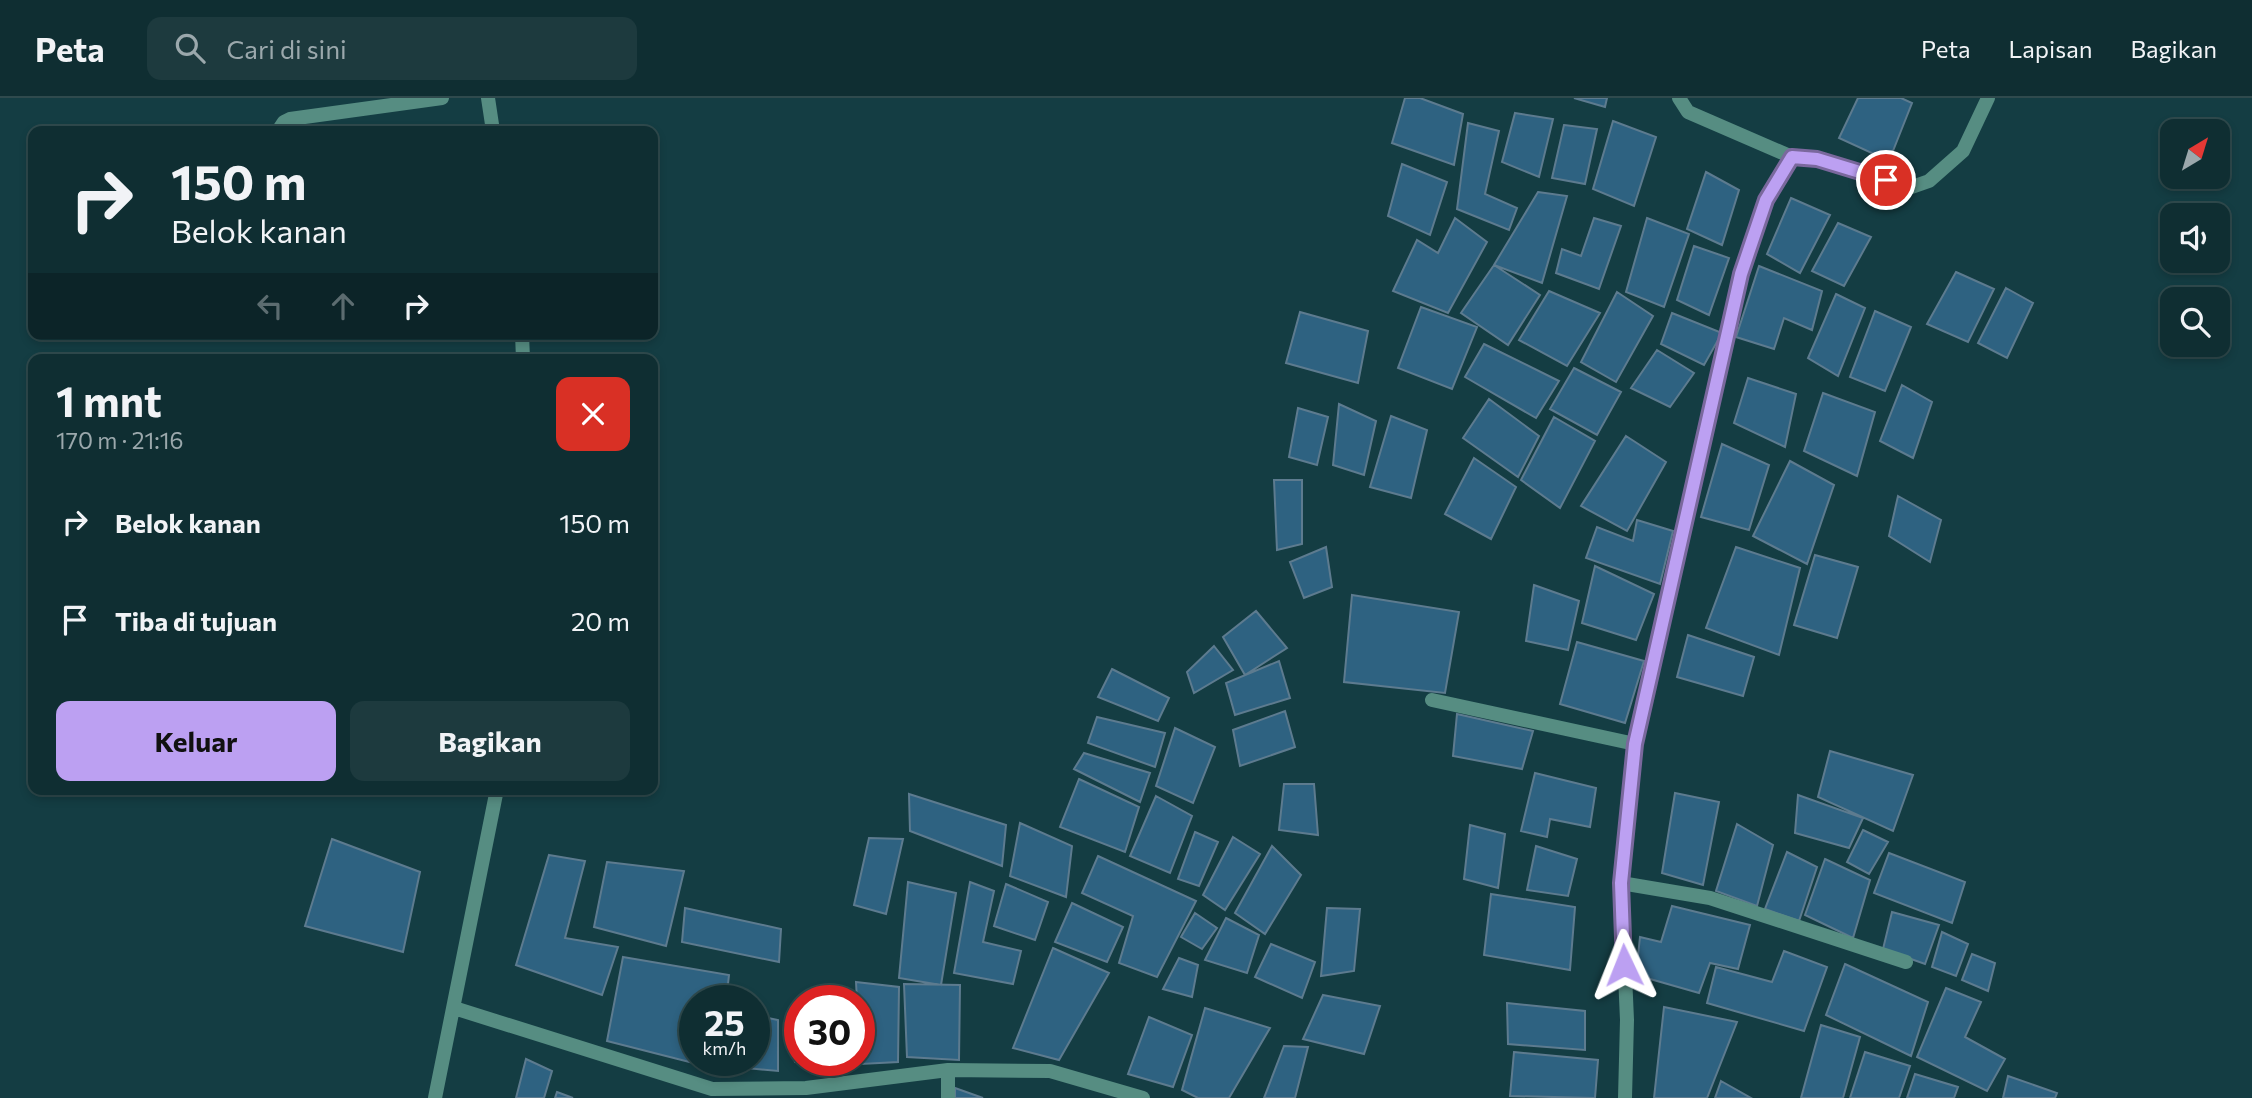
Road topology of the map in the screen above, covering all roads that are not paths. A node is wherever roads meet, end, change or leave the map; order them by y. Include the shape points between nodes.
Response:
1 (442, 98) edge
2 (488, 98) edge
3 (1679, 98) edge
4 (1988, 98) edge
5 (281, 126) edge
6 (492, 126) edge
7 (1792, 157) junction
8 (1432, 700) dead end
9 (1635, 744) junction
10 (496, 795) edge
11 (1621, 883) junction
12 (1906, 962) dead end
13 (454, 1007) junction
14 (948, 1070) junction
15 (436, 1098) edge
16 (947, 1098) edge
17 (1143, 1098) edge
18 (1625, 1098) edge

1 - 5 street via 290,119
2 - 6 street
3 - 7 street via 1688,112
4 - 7 street via 1963,151 1929,181 1909,188 1817,159
7 - 9 street via 1766,200 1741,274
8 - 9 street
9 - 11 street
10 - 13 street
11 - 12 street via 1710,898
11 - 18 street
13 - 14 street via 712,1089 806,1088
13 - 15 street
14 - 16 street
14 - 17 street via 1050,1070

